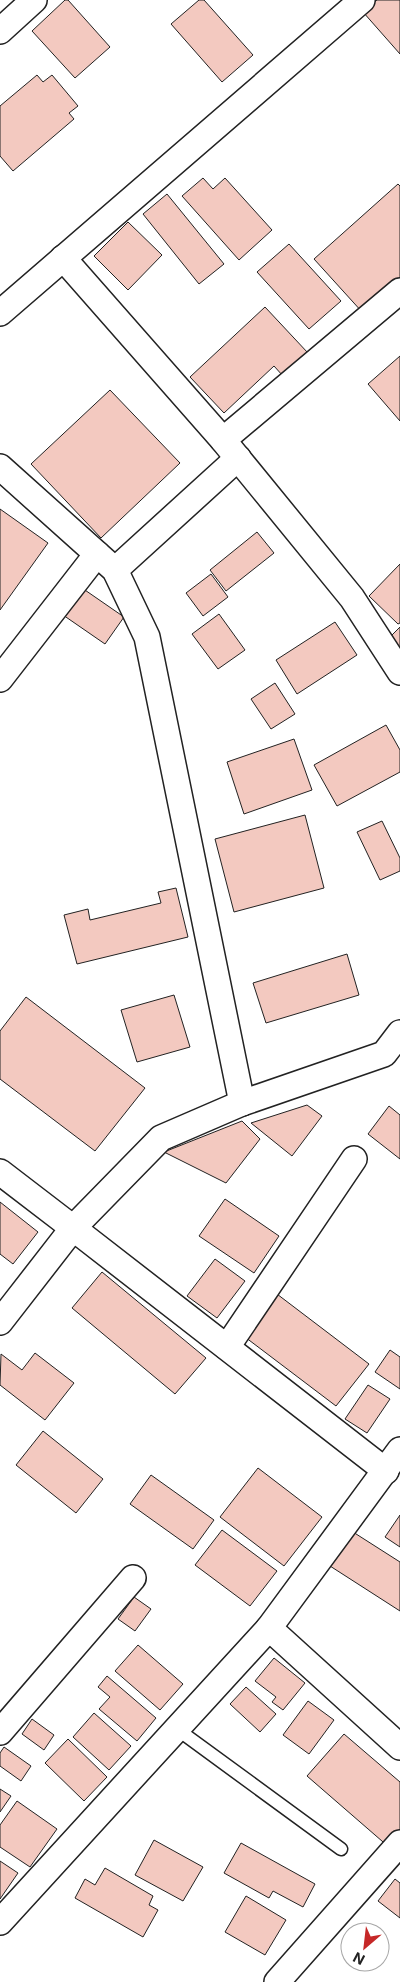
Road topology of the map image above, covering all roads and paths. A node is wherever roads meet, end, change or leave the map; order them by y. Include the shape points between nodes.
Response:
1 (34, 0) edge
2 (362, 0) edge
3 (0, 31) edge
4 (63, 258) junction
5 (400, 291) edge
6 (0, 313) edge
7 (231, 449) junction
8 (0, 467) edge
9 (106, 562) junction
10 (400, 672) edge
11 (0, 678) edge
12 (400, 1033) edge
13 (242, 1104) junction
14 (354, 1159) dead end
15 (0, 1172) edge
16 (74, 1228) junction
17 (0, 1322) edge
18 (227, 1347) junction
19 (400, 1450) edge
20 (386, 1471) junction
21 (133, 1578) dead end
22 (269, 1628) junction
23 (177, 1728) junction
24 (0, 1732) edge
25 (400, 1748) edge
26 (400, 1843) edge
27 (341, 1849) dead end
28 (0, 1922) edge
29 (277, 1982) edge

1 - 3 street
2 - 4 street
4 - 6 street
4 - 7 street
5 - 7 street
7 - 9 street
7 - 10 street via 352,598
8 - 9 street
9 - 11 street
9 - 13 street via 147,636
12 - 13 street via 384,1054
13 - 16 street via 161,1138
14 - 18 street
15 - 16 street
16 - 17 street
16 - 18 street
18 - 20 street
19 - 20 street
20 - 22 street
21 - 24 street
22 - 23 street
22 - 25 street
23 - 27 lane
23 - 28 street
26 - 29 street

